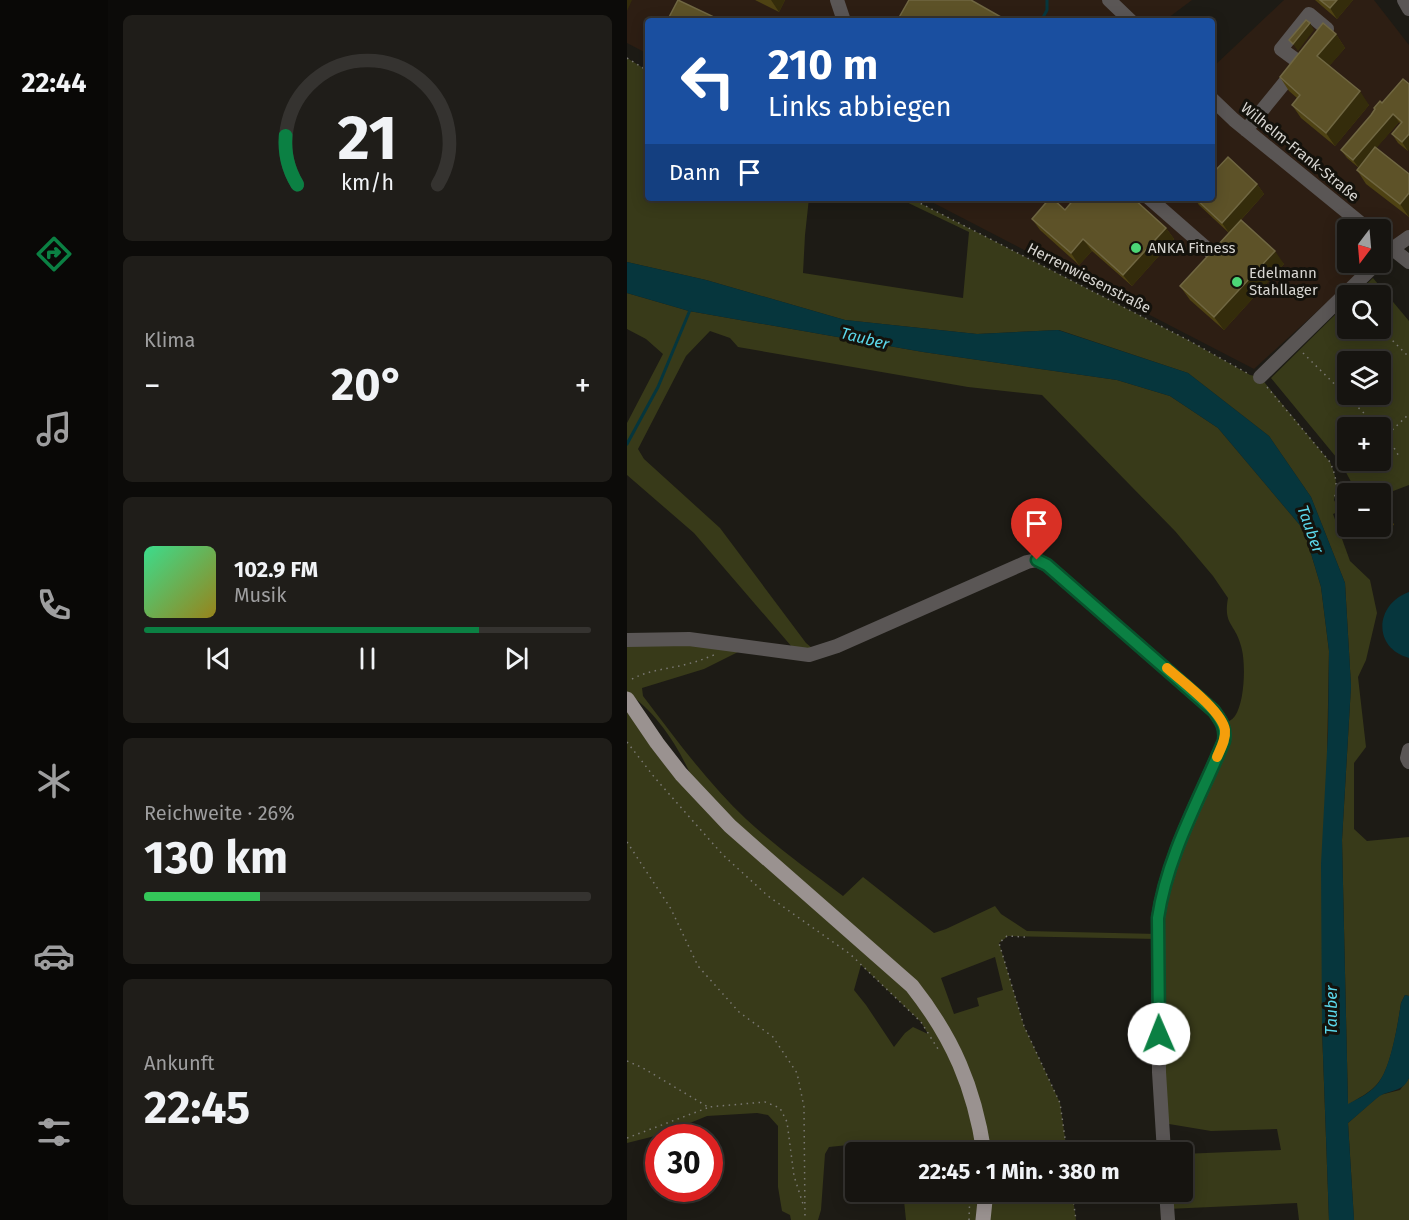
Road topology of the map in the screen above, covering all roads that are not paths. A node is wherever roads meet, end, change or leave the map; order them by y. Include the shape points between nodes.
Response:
1 (837, 0) edge
2 (1109, 0) edge
3 (1404, 0) edge
4 (1409, 9) edge
5 (843, 18) edge
6 (1128, 18) edge
7 (1307, 55) edge
8 (1215, 102) edge
9 (1246, 129) junction
10 (1152, 201) edge
11 (1356, 219) edge
12 (1409, 237) edge
13 (1392, 249) joint
14 (1213, 254) edge
15 (1409, 262) edge
16 (1367, 273) edge
17 (1260, 377) road end
18 (627, 640) edge
19 (627, 699) edge
20 (1409, 750) edge
21 (1409, 762) edge
22 (982, 1142) edge
23 (1163, 1142) edge
24 (985, 1202) edge
25 (1167, 1202) edge
26 (983, 1220) edge
27 (1168, 1220) edge

1 - 5 street
2 - 6 street
3 - 4 street
7 - 9 street
8 - 9 street, Wilhelm-Frank-Straße
9 - 11 street, Wilhelm-Frank-Straße
10 - 14 street
12 - 13 street
13 - 15 street
16 - 17 street
18 - 23 street via 689,639 809,655 1037,560 1214,711 1223,724 1224,741 1175,857 1158,918
19 - 22 main road via 681,774 730,826 822,905 918,994 935,1015 965,1074
20 - 21 street
24 - 26 main road
25 - 27 street

